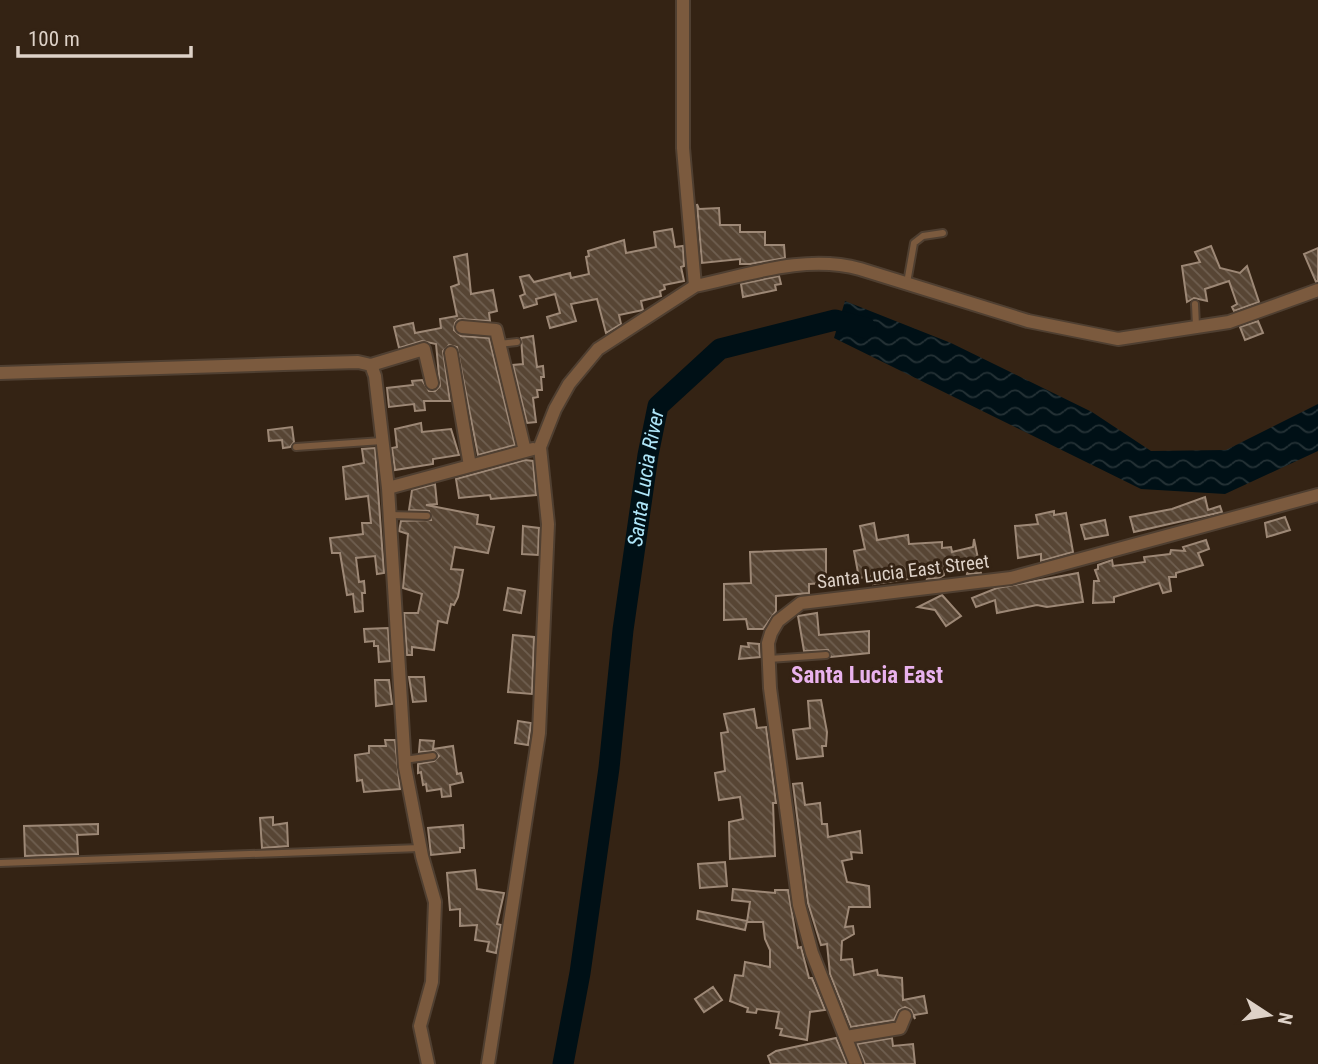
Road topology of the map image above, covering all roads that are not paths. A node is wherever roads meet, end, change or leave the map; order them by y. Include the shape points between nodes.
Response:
1 (683, 0) edge
2 (943, 233) dead end
3 (907, 285) junction
4 (695, 286) junction
5 (1318, 290) edge
6 (1195, 304) dead end
7 (462, 327) dead end
8 (1196, 328) junction
9 (517, 342) dead end
10 (499, 344) junction
11 (451, 353) dead end
12 (371, 366) junction
13 (0, 373) edge
14 (432, 383) dead end
15 (383, 441) junction
16 (296, 447) dead end
17 (540, 447) junction
18 (525, 451) junction
19 (470, 466) junction
20 (388, 488) junction
21 (1318, 495) edge
22 (390, 515) junction
23 (427, 516) dead end
24 (826, 655) dead end
25 (769, 659) junction
26 (433, 756) dead end
27 (404, 760) junction
28 (420, 848) junction
29 (0, 863) edge
30 (905, 1016) dead end
31 (846, 1037) junction
32 (428, 1064) edge
33 (488, 1064) edge
34 (856, 1064) edge

1 - 4 street via 684,148
2 - 3 lane via 923,236 914,243
3 - 4 street via 849,266 809,264
3 - 8 street via 1028,321 1109,338
4 - 17 street via 593,354 559,400
5 - 8 street via 1239,320
6 - 8 lane
7 - 10 street via 493,327
9 - 10 lane
10 - 18 street
11 - 19 street
12 - 13 street via 296,363
12 - 14 street via 424,349
12 - 15 street
15 - 16 lane
15 - 20 street
17 - 18 street
17 - 33 street via 548,537 539,733
18 - 19 street
19 - 20 street
20 - 22 street
21 - 25 street, Santa Lucia East Street via 1011,578 801,603 771,632
22 - 23 lane
22 - 27 street
24 - 25 lane
25 - 31 street, Santa Lucia East Street via 799,905 812,953
26 - 27 lane
27 - 28 street
28 - 29 lane
28 - 32 street via 435,902 432,982 420,1026
30 - 31 street via 900,1028
31 - 34 street, Santa Lucia East Street

